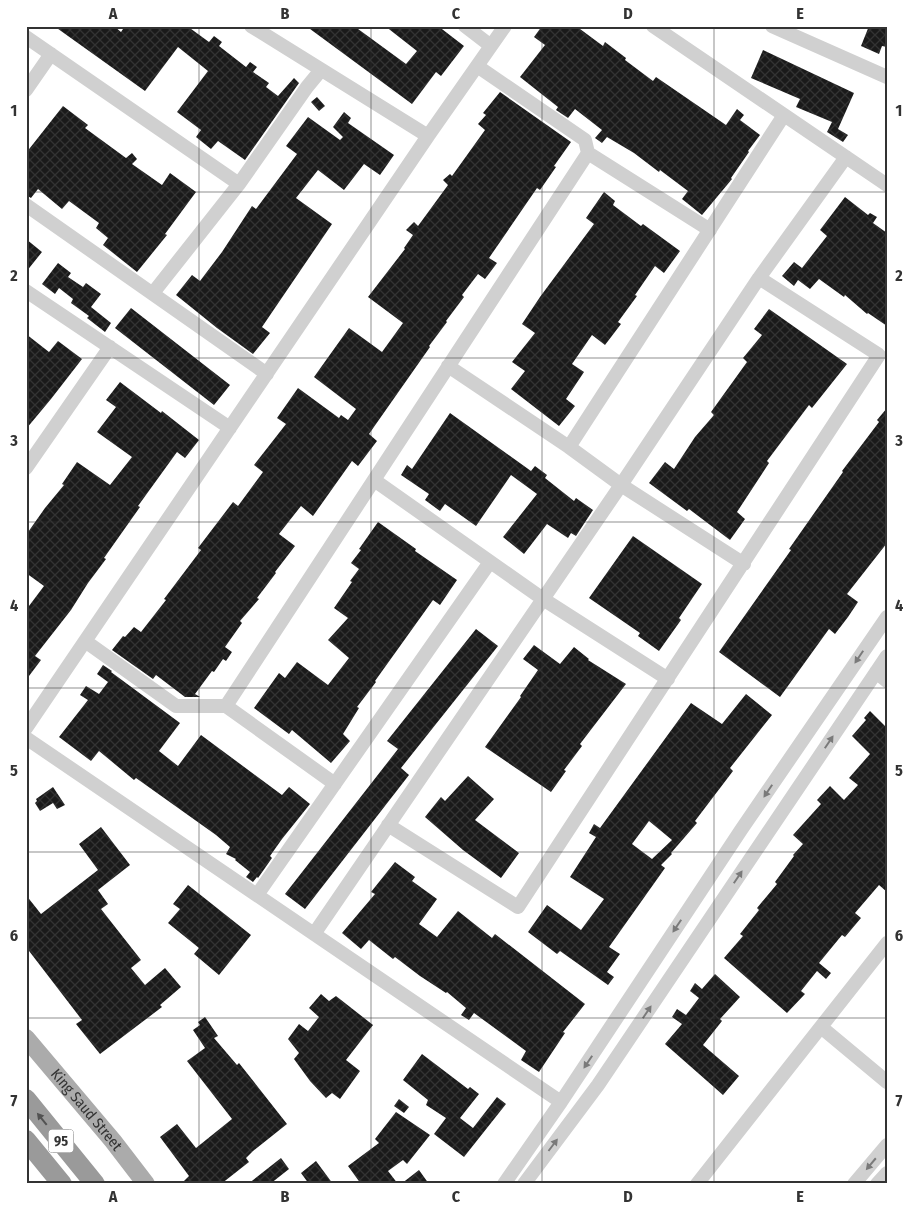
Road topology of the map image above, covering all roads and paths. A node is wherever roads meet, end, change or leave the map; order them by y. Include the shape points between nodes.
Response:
1 (251, 26) edge
2 (465, 26) edge
3 (505, 26) edge
4 (772, 26) edge
5 (658, 28) edge
6 (26, 37) edge
7 (491, 46) junction
8 (51, 54) junction
9 (477, 66) junction
10 (321, 70) junction
11 (887, 77) edge
12 (26, 90) edge
13 (784, 116) junction
14 (428, 136) junction
15 (588, 153) junction
16 (846, 157) junction
17 (239, 184) junction
18 (887, 185) edge
19 (26, 204) edge
20 (710, 230) junction
21 (759, 278) junction
22 (26, 291) edge
23 (153, 294) junction
24 (110, 347) junction
25 (448, 366) junction
26 (267, 374) junction
27 (230, 428) junction
28 (569, 447) junction
29 (28, 463) edge
30 (374, 480) junction
31 (621, 485) junction
32 (490, 562) junction
33 (744, 564) junction
34 (543, 599) junction
35 (887, 617) edge
36 (85, 641) junction
37 (887, 656) edge
38 (881, 676) edge
39 (668, 679) junction
40 (226, 706) junction
41 (26, 728) edge
42 (26, 738) edge
43 (335, 784) junction
44 (388, 825) junction
45 (257, 895) junction
46 (314, 934) junction
47 (887, 943) edge
48 (821, 1026) junction
49 (26, 1038) edge
50 (887, 1082) edge
51 (26, 1099) edge
52 (561, 1102) junction
53 (26, 1140) edge
54 (887, 1145) edge
55 (887, 1172) edge
56 (62, 1184) edge
57 (96, 1184) edge
58 (146, 1184) edge
59 (504, 1184) edge
60 (524, 1184) edge
61 (697, 1184) edge
62 (854, 1184) edge
63 (877, 1184) edge

1 - 10 street
2 - 7 street
3 - 7 street
4 - 11 street
5 - 13 street
6 - 8 street
7 - 9 street
8 - 12 street
8 - 17 street
9 - 14 street
9 - 15 street via 585,140
10 - 14 street
10 - 17 street
13 - 16 street
13 - 20 street
14 - 26 street
15 - 20 street
15 - 25 street
16 - 18 street
16 - 21 street
17 - 23 street
19 - 23 street
20 - 28 street
21 - 31 street
21 - 33 street via 879,355
22 - 24 street
23 - 26 street
24 - 27 street
24 - 29 street
25 - 28 street
25 - 30 street
26 - 27 street
27 - 36 street
28 - 31 street
30 - 32 street
30 - 40 street
31 - 33 street
31 - 34 street
32 - 34 street
32 - 43 street
33 - 39 street
34 - 39 street
34 - 44 street
35 -> 52 street
36 - 40 street via 176,706
36 - 41 street
37 - 38 street
60 -> 38 street via 598,1085
39 - 44 street via 518,908
40 - 43 street
42 - 45 street
43 - 45 street
44 - 46 street
45 - 46 street
46 - 52 street
47 - 48 street
48 - 50 street
48 - 61 street
49 - 58 main road, King Saud Street via 114,1141
57 -> 51 highway, 95
52 - 59 street
53 - 56 highway, 95
54 -> 62 street
55 - 63 street

